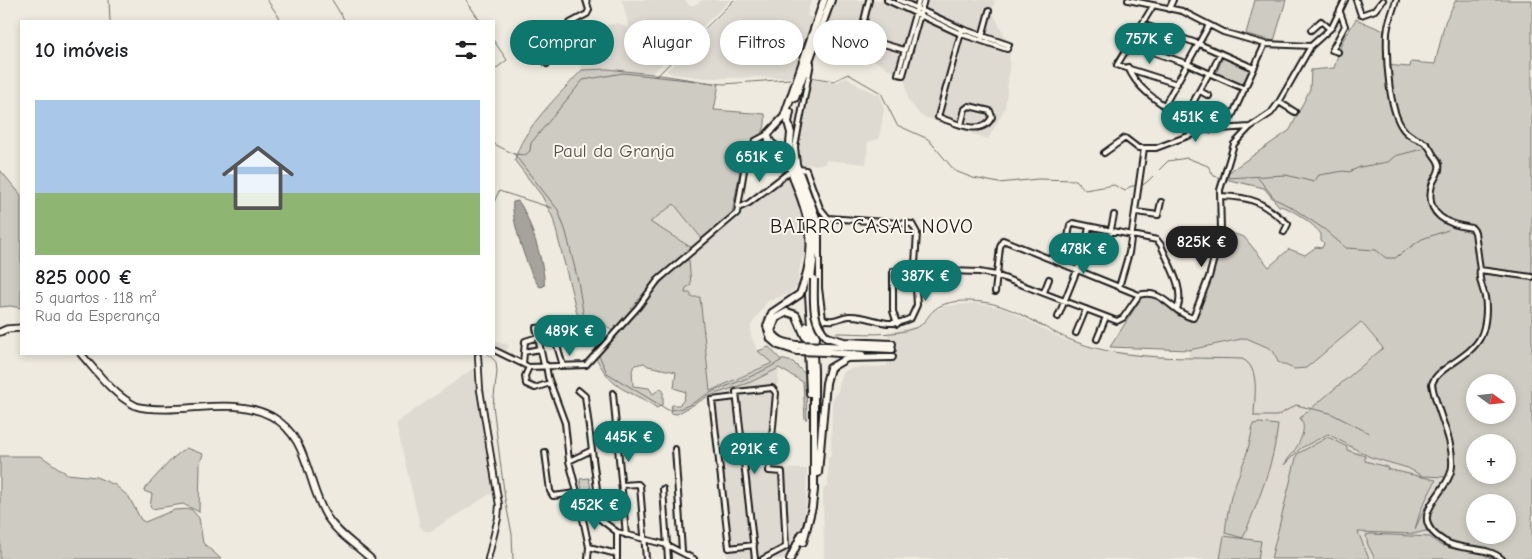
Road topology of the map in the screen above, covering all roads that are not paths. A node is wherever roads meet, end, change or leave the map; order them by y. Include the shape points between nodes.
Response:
1 (586, 0) edge
2 (822, 0) edge
3 (830, 0) edge
4 (869, 0) edge
5 (887, 0) edge
6 (900, 0) edge
7 (919, 0) edge
8 (924, 0) edge
9 (1128, 0) edge
10 (1173, 0) edge
11 (1345, 0) edge
12 (1356, 0) edge
13 (1383, 0) edge
14 (1396, 0) edge
15 (1153, 6) junction
16 (1169, 9) junction
17 (918, 10) junction
18 (989, 11) dead end
19 (1340, 12) junction
20 (576, 20) edge
21 (1142, 24) junction
22 (1209, 25) junction
23 (1330, 29) junction
24 (1311, 30) dead end
25 (961, 32) junction
26 (982, 37) junction
27 (1129, 44) junction
28 (1199, 44) junction
29 (1265, 44) junction
30 (1311, 46) junction
31 (904, 50) junction
32 (1338, 52) dead end
33 (1220, 53) junction
34 (812, 56) junction
35 (1188, 64) junction
36 (1128, 68) junction
37 (1254, 68) junction
38 (1210, 74) junction
39 (802, 78) junction
40 (1176, 84) junction
41 (1245, 89) junction
42 (1200, 91) junction
43 (1210, 96) dead end
44 (1279, 102) junction
45 (1164, 106) junction
46 (1295, 112) dead end
47 (1232, 116) dead end
48 (777, 124) junction
49 (961, 124) junction
50 (1250, 127) junction
51 (790, 129) junction
52 (768, 134) junction
53 (790, 142) junction
54 (770, 143) junction
55 (754, 144) junction
56 (778, 148) junction
57 (1144, 148) junction
58 (1104, 153) dead end
59 (799, 169) junction
60 (788, 173) dead end
61 (1220, 196) junction
62 (1161, 202) dead end
63 (739, 208) junction
64 (1136, 212) junction
65 (1114, 215) dead end
66 (1089, 227) junction
67 (1111, 231) junction
68 (1284, 232) dead end
69 (1132, 234) junction
70 (816, 238) junction
71 (1068, 238) dead end
72 (1106, 258) dead end
73 (807, 267) junction
74 (1076, 270) junction
75 (1480, 270) junction
76 (996, 275) junction
77 (1532, 277) edge
78 (1049, 279) dead end
79 (1119, 287) junction
80 (994, 292) dead end
81 (1044, 292) junction
82 (1139, 295) junction
83 (1065, 300) junction
84 (1176, 308) junction
85 (1086, 309) junction
86 (1058, 317) dead end
87 (1106, 317) junction
88 (823, 318) junction
89 (897, 324) junction
90 (20, 327) edge
91 (0, 331) edge
92 (1076, 333) dead end
93 (538, 337) junction
94 (1097, 339) dead end
95 (797, 348) junction
96 (540, 349) junction
97 (826, 349) junction
98 (495, 350) edge
99 (524, 352) junction
100 (81, 355) edge
101 (86, 355) edge
102 (479, 355) edge
103 (869, 357) junction
104 (892, 357) dead end
105 (809, 362) junction
106 (523, 364) junction
107 (545, 365) junction
108 (529, 366) junction
109 (563, 366) junction
110 (550, 383) junction
111 (578, 390) dead end
112 (613, 393) dead end
113 (736, 394) junction
114 (592, 450) junction
115 (675, 451) dead end
116 (545, 452) dead end
117 (569, 461) junction
118 (816, 484) junction
119 (622, 485) junction
120 (663, 489) dead end
121 (576, 493) junction
122 (598, 497) dead end
123 (580, 504) junction
124 (616, 532) junction
125 (626, 535) junction
126 (645, 539) junction
127 (803, 542) junction
128 (667, 545) junction
129 (754, 545) junction
130 (589, 547) junction
131 (682, 551) junction
132 (617, 557) edge
133 (372, 559) edge
134 (488, 559) edge
135 (588, 559) edge
136 (646, 559) edge
137 (668, 559) edge
138 (694, 559) edge
139 (755, 559) edge
140 (763, 559) edge
141 (790, 559) edge
142 (795, 559) edge
143 (1502, 559) edge

1 - 20 street via 587,14
2 - 48 highway via 784,117
3 - 34 highway
3 - 39 highway
4 - 31 street via 860,37
5 - 17 street
6 - 17 street
7 - 17 street
8 - 17 street
9 - 15 street
10 - 16 street
11 - 19 street
12 - 13 street via 1361,15 1375,10
14 - 75 street via 1387,33 1395,107 1407,133 1429,144 1439,163 1430,198 1433,208 1453,225 1472,228 1476,232
15 - 16 street
15 - 21 street
16 - 22 street via 1182,11
17 - 25 street
17 - 31 street
17 - 31 street via 903,75 898,74
18 - 26 street
19 - 23 street
19 - 32 street via 1345,26 1332,50
21 - 27 street
21 - 28 street
22 - 28 street
22 - 29 street
23 - 24 street via 1321,21
23 - 30 street
25 - 26 street
25 - 26 street via 1007,49 1009,45
25 - 49 street via 938,117
27 - 35 street
27 - 36 street via 1117,65
28 - 33 street
28 - 35 street
29 - 30 street
29 - 37 street
30 - 44 street
33 - 37 street
33 - 38 street
34 - 39 highway
34 - 59 street via 795,147
35 - 38 street
35 - 40 street
36 - 40 street
36 - 45 street via 1139,86
37 - 41 street
38 - 41 street
38 - 42 street
39 - 51 highway via 788,118
40 - 45 street
41 - 47 street
42 - 43 street
42 - 45 street via 1184,119
44 - 46 street
44 - 50 street via 1271,113
48 - 51 highway
48 - 52 highway
49 - 49 street via 970,106 990,111 992,117 986,126 978,128
50 - 57 street via 1204,130 1156,148
50 - 61 street via 1234,144
51 - 53 highway
52 - 54 highway
52 - 55 street
53 - 56 highway
53 - 70 highway via 789,154 812,213
54 - 55 street
54 - 56 highway
55 - 63 street via 746,158
56 - 73 highway via 785,155 808,214 811,247
57 - 58 street via 1136,147 1125,138
57 - 64 street
59 - 76 street via 806,170 820,208 828,218 912,224 917,233 915,264 920,270
59 - 88 street via 819,223 819,288
60 - 63 street via 750,204
61 - 68 street via 1249,197 1258,201 1288,224
61 - 84 street via 1220,236 1193,318
62 - 64 street via 1158,215
63 - 109 street via 658,280 597,354 583,366
64 - 69 street
65 - 67 street
66 - 67 street
66 - 71 street via 1070,225
66 - 74 street
67 - 69 street
67 - 72 street
69 - 79 street
69 - 84 street via 1154,239 1161,245 1180,296
70 - 97 highway, bridge via 815,316 819,329 827,337 844,342 892,346
70 - 127 highway via 809,295 814,370 814,490
73 - 95 highway via 800,294 772,313 767,326 771,339 778,345
73 - 105 highway
74 - 76 street via 1003,240
74 - 79 street
74 - 83 street
75 - 77 street
75 - 143 street via 1486,305 1481,337 1464,356 1439,373 1432,384 1452,466 1444,486 1429,506 1427,519 1432,530 1445,542 1492,552
76 - 80 street
76 - 81 street
78 - 81 street
79 - 82 street
81 - 83 street
82 - 84 street via 1155,293
82 - 87 street via 1120,320
83 - 85 street
83 - 86 street
85 - 87 street
85 - 92 street
87 - 94 street
88 - 89 street via 830,321 847,316
88 - 118 highway via 816,331
89 - 89 street via 911,318 916,309 913,270 893,271 893,311
90 - 91 main road
93 - 96 street
93 - 99 street via 525,341
93 - 109 street via 536,328 547,326
95 - 97 highway, bridge
95 - 105 highway via 781,342 771,331 776,318 782,313 792,313 799,319
96 - 99 street
96 - 107 street
97 - 103 highway
98 - 106 street
99 - 106 street
100 - 133 main road via 116,393 137,406 154,409 243,406 272,417 300,446 327,517
101 - 133 main road via 130,400 151,408 239,403 270,413 286,425 308,456 329,516
102 - 134 street via 480,390 499,505
103 - 104 highway
103 - 118 highway via 837,362 827,374
105 - 141 highway via 810,498 800,541
106 - 108 street
107 - 108 street
107 - 109 street
107 - 110 street
108 - 110 street via 526,384 535,388
110 - 117 street via 564,422
111 - 114 street via 585,396
112 - 119 street
113 - 129 street
113 - 129 street via 712,400 729,548
113 - 140 street via 772,388 776,393 769,471 782,472 786,546
114 - 117 street
114 - 122 street
115 - 131 street
116 - 121 street via 553,496
117 - 121 street
118 - 127 highway via 809,529
119 - 125 street
119 - 126 street via 640,486
120 - 128 street
121 - 123 street
123 - 124 street
123 - 130 street
124 - 125 street
124 - 132 street
125 - 126 street
126 - 128 street
126 - 136 street
127 - 142 highway
128 - 131 street
128 - 137 street
129 - 139 street
130 - 132 street
130 - 135 street
131 - 138 street

